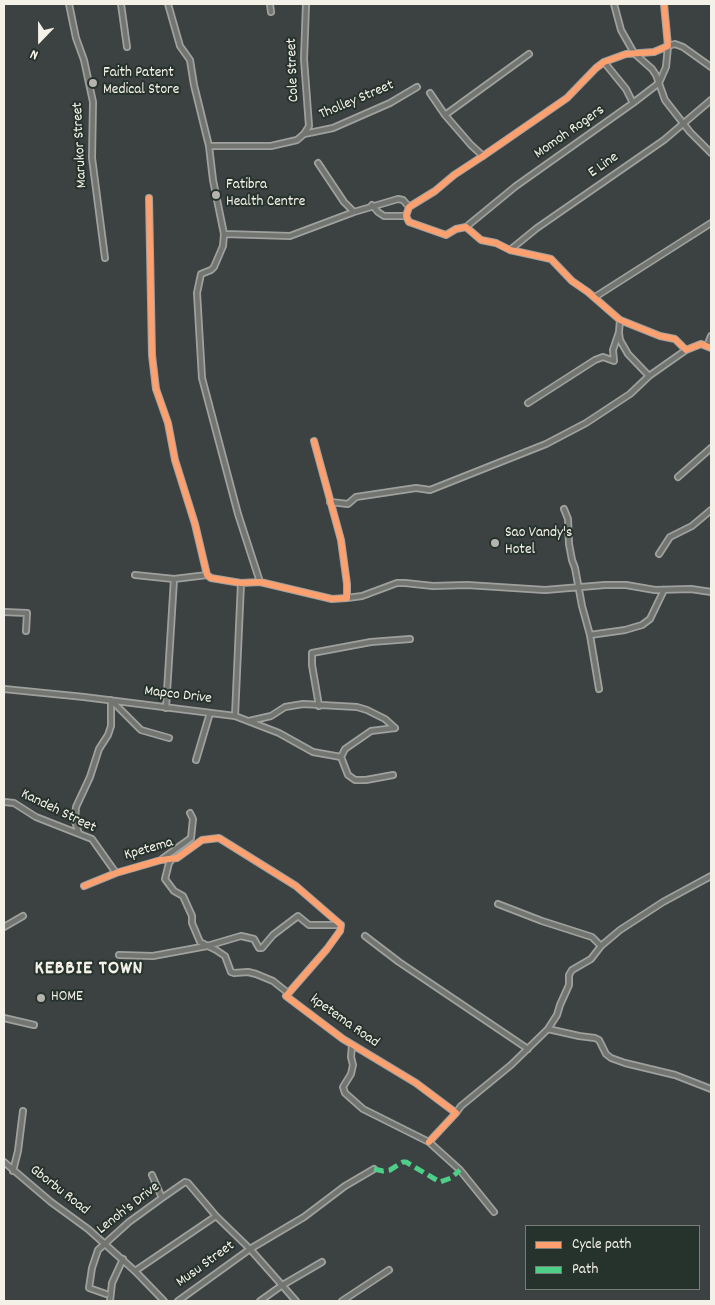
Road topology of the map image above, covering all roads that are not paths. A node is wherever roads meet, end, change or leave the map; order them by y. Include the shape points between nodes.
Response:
1 (69, 4) edge
2 (121, 4) edge
3 (168, 4) edge
4 (270, 4) edge
5 (306, 4) edge
6 (614, 4) edge
7 (664, 4) edge
8 (271, 12) dead end
9 (668, 46) junction
10 (127, 47) dead end
11 (634, 53) junction
12 (529, 54) dead end
13 (604, 62) junction
14 (711, 67) edge
15 (659, 83) junction
16 (417, 87) dead end
17 (430, 93) dead end
18 (711, 100) edge
19 (633, 103) junction
20 (445, 114) junction
21 (684, 124) junction
22 (304, 134) junction
23 (209, 146) junction
24 (711, 153) edge
25 (483, 156) junction
26 (318, 163) dead end
27 (149, 198) dead end
28 (372, 206) junction
29 (409, 207) junction
30 (354, 212) junction
31 (406, 216) junction
32 (711, 223) edge
33 (466, 227) junction
34 (224, 234) junction
35 (510, 250) junction
36 (105, 258) dead end
37 (594, 297) junction
38 (620, 320) junction
39 (619, 332) junction
40 (711, 336) edge
41 (709, 347) edge
42 (686, 350) junction
43 (649, 376) junction
44 (528, 403) dead end
45 (314, 441) dead end
46 (709, 449) edge
47 (711, 456) edge
48 (678, 477) dead end
49 (330, 502) junction
50 (564, 509) dead end
51 (711, 510) edge
52 (659, 554) dead end
53 (135, 575) dead end
54 (207, 575) junction
55 (174, 579) junction
56 (260, 582) junction
57 (241, 583) junction
58 (580, 588) junction
59 (664, 590) junction
60 (711, 592) edge
61 (347, 598) junction
62 (4, 612) edge
63 (26, 631) dead end
64 (590, 635) junction
65 (410, 639) dead end
66 (599, 689) dead end
67 (4, 690) edge
68 (111, 700) junction
69 (319, 706) junction
70 (166, 708) junction
71 (210, 713) junction
72 (235, 716) junction
73 (248, 721) junction
74 (169, 738) dead end
75 (341, 757) junction
76 (196, 760) dead end
77 (393, 775) dead end
78 (4, 802) edge
79 (190, 813) dead end
80 (79, 834) junction
81 (172, 858) junction
82 (161, 860) junction
83 (116, 873) junction
84 (711, 876) edge
85 (84, 886) dead end
86 (498, 904) dead end
87 (23, 916) dead end
88 (341, 924) junction
89 (4, 927) edge
90 (365, 936) dead end
91 (207, 946) junction
92 (601, 946) junction
93 (119, 955) dead end
94 (288, 993) junction
95 (4, 1018) edge
96 (34, 1025) dead end
97 (548, 1029) junction
98 (352, 1045) junction
99 (528, 1049) junction
100 (711, 1089) edge
101 (23, 1111) dead end
102 (456, 1113) junction
103 (429, 1142) junction
104 (4, 1162) edge
105 (374, 1169) dead end
106 (13, 1171) junction
107 (152, 1175) dead end
108 (162, 1198) junction
109 (494, 1212) dead end
110 (216, 1216) junction
111 (103, 1244) junction
112 (250, 1249) junction
113 (122, 1259) junction
114 (322, 1262) dead end
115 (389, 1270) dead end
116 (135, 1271) junction
117 (282, 1286) junction
118 (106, 1294) dead end
119 (110, 1301) edge
120 (164, 1301) edge
121 (178, 1301) edge
122 (260, 1301) edge
123 (296, 1301) edge
124 (342, 1301) edge

1 - 36 street, Marukor Street via 93,102 92,158
2 - 10 street
3 - 23 street via 180,46 190,60
4 - 8 street
5 - 22 street, Cole Street via 304,60 309,126
6 - 11 street
7 - 9 street
9 - 11 street via 654,52
9 - 14 street via 683,47
9 - 15 street via 666,67
11 - 13 street
11 - 15 street via 652,69
12 - 20 street
13 - 19 street
13 - 25 street via 567,98
15 - 19 street, Momoh Rogers
15 - 21 street via 665,100
16 - 22 street, Tholley Street via 390,103 333,128
17 - 20 street
18 - 21 street, E Line
19 - 33 street, Momoh Rogers via 516,186
20 - 25 street
21 - 24 street
21 - 35 street, E Line
22 - 23 street, Tholley Street via 297,140 271,146
23 - 34 street
25 - 29 street
26 - 30 street
27 - 54 street via 152,355 156,389 168,423
28 - 29 street via 398,199
28 - 30 street
28 - 31 street via 384,216
29 - 31 street
30 - 34 street via 290,236
31 - 33 street via 410,222 446,235
32 - 37 street
33 - 35 street via 481,240
34 - 56 street via 223,246 214,267 201,274 197,293 202,378 238,514
35 - 37 street via 551,259 572,282
37 - 38 street
38 - 39 street
38 - 42 street via 675,339
39 - 43 street via 622,347
39 - 44 street via 613,350 614,361 603,357 595,360
40 - 41 street
41 - 42 street via 701,344
42 - 43 street
43 - 49 street via 630,394 586,423 546,444 439,487 356,498 348,504
45 - 49 street
46 - 47 street
46 - 48 street
49 - 61 street via 341,540
50 - 58 street
51 - 52 street via 692,526 670,537
53 - 55 street
54 - 55 street
54 - 57 street
55 - 70 street
56 - 57 street
56 - 61 street via 332,599
57 - 72 street
58 - 59 street via 626,585
58 - 61 street via 545,590 397,583
58 - 64 street
59 - 60 street
59 - 64 street via 650,619 642,625
62 - 63 street via 27,613
64 - 66 street
65 - 69 street via 371,642 312,653
67 - 68 street, Mapco Drive
68 - 70 street, Mapco Drive
68 - 74 street via 141,730
68 - 80 street via 111,726 76,807 75,821
69 - 73 street via 285,706 271,716
69 - 75 street via 367,710 395,728 370,731 345,749
70 - 71 street, Mapco Drive
71 - 72 street, Mapco Drive
71 - 76 street
72 - 73 street, Mapco Drive
73 - 75 street, Mapco Drive via 279,733 313,752
75 - 77 street via 348,775 355,780
78 - 80 street, Kandeh Street via 14,803 36,817
79 - 82 street via 193,819 191,838
80 - 83 street, Kandeh Street via 92,839
81 - 82 street, Kpetema
81 - 88 street, Kpetema via 177,858 202,840 219,838 296,886
81 - 91 street via 165,879 174,891 184,896 200,942
82 - 83 street, Kpetema
83 - 85 street, Kpetema
84 - 92 street via 663,902
86 - 92 street via 592,937
87 - 89 street
88 - 91 street via 309,925 298,916 262,948 254,939 241,936
88 - 94 street, kpetema Road via 340,931 327,949
90 - 99 street
91 - 93 street via 153,956
91 - 94 street via 224,956 231,972 256,974 273,981
92 - 97 street via 590,959 572,970 557,1015
94 - 98 street, kpetema Road via 286,996
95 - 96 street
97 - 99 street
97 - 100 street via 596,1038 611,1058 675,1075
98 - 102 street, kpetema Road via 416,1083
98 - 103 street via 353,1065 343,1087 345,1093 363,1110
99 - 102 street
101 - 106 street
102 - 103 street
103 - 109 street via 460,1170
104 - 106 street, Gborbu Road
105 - 112 street, Musu Street via 295,1223
106 - 111 street, Gborbu Road
107 - 108 street
108 - 110 street, Lenoh's Drive via 185,1182
108 - 111 street, Lenoh's Drive
110 - 112 street
110 - 116 street
111 - 113 street, Gborbu Road
111 - 118 street, Lenoh's Drive via 98,1250 89,1285 91,1289
112 - 117 street
112 - 121 street, Musu Street
113 - 116 street, Gborbu Road
113 - 119 street via 112,1283
114 - 117 street
115 - 124 street
116 - 120 street, Gborbu Road
117 - 122 street
117 - 123 street

